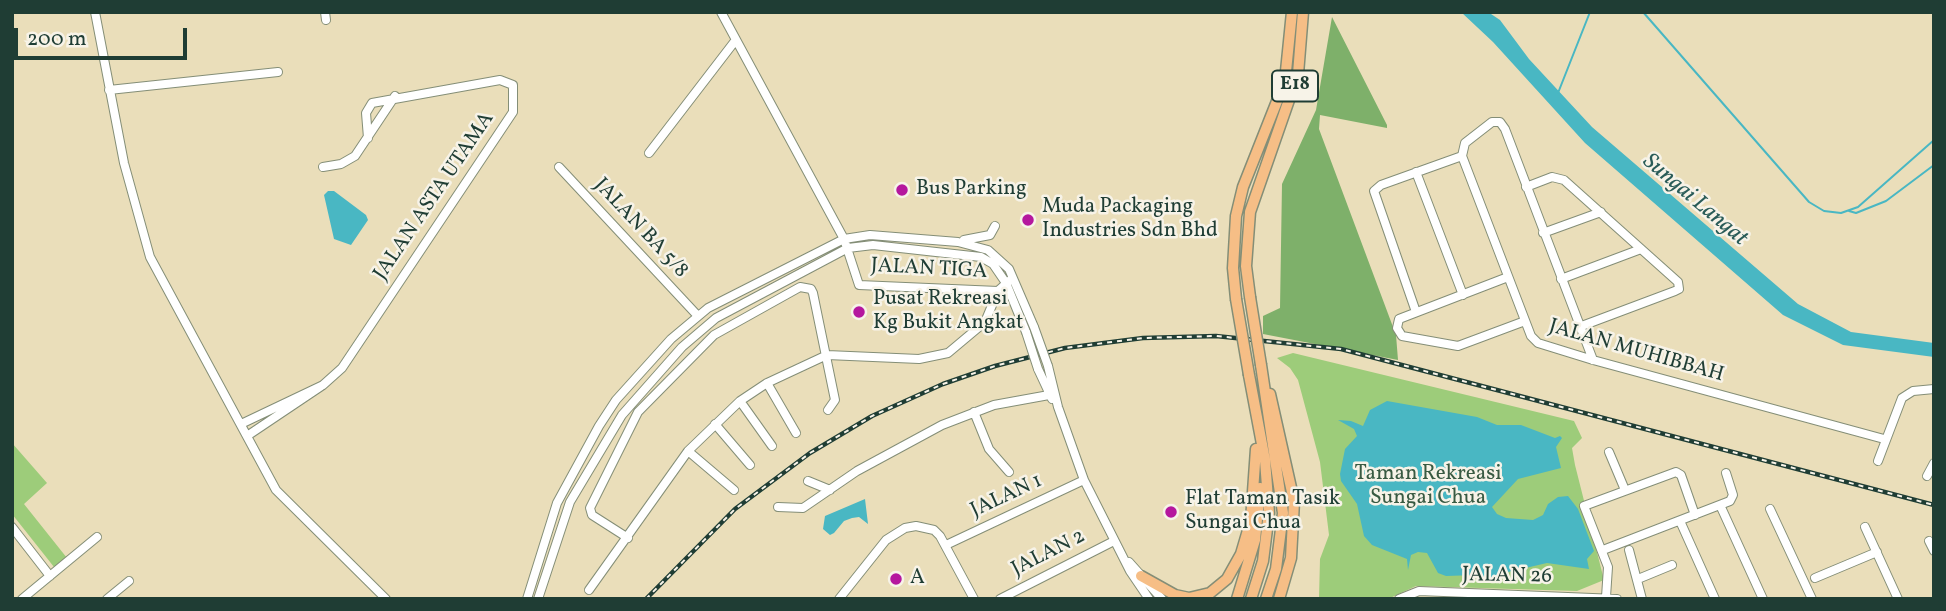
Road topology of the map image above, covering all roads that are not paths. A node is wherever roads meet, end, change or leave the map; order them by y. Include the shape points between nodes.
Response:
1 (95, 12) edge
2 (721, 12) edge
3 (1292, 12) edge
4 (1303, 12) edge
5 (735, 41) junction
6 (278, 72) dead end
7 (109, 90) junction
8 (395, 96) junction
9 (368, 138) junction
10 (649, 153) dead end
11 (1462, 153) junction
12 (323, 167) dead end
13 (559, 167) dead end
14 (1416, 172) junction
15 (1527, 187) junction
16 (1601, 212) junction
17 (995, 226) dead end
18 (1544, 233) junction
19 (844, 239) junction
20 (958, 242) junction
21 (848, 248) junction
22 (1641, 250) junction
23 (1508, 278) junction
24 (1015, 279) junction
25 (1561, 279) junction
26 (1006, 283) junction
27 (766, 291) junction
28 (998, 291) junction
29 (1463, 295) junction
30 (772, 302) junction
31 (1416, 313) junction
32 (696, 315) junction
33 (1525, 321) junction
34 (1579, 327) junction
35 (1030, 330) junction
36 (827, 355) junction
37 (1593, 360) junction
38 (1261, 368) junction
39 (768, 383) junction
40 (323, 385) junction
41 (1934, 389) edge
42 (1049, 395) junction
43 (740, 401) junction
44 (1058, 407) junction
45 (828, 410) dead end
46 (974, 412) junction
47 (1257, 423) junction
48 (241, 424) junction
49 (715, 424) junction
50 (796, 433) dead end
51 (247, 436) junction
52 (1884, 439) junction
53 (772, 446) dead end
54 (1256, 449) junction
55 (688, 451) junction
56 (1609, 452) dead end
57 (1878, 461) dead end
58 (1934, 463) edge
59 (750, 465) dead end
60 (1009, 472) dead end
61 (1726, 472) dead end
62 (1927, 476) dead end
63 (1084, 480) junction
64 (808, 481) dead end
65 (734, 490) dead end
66 (830, 490) junction
67 (1625, 491) junction
68 (1720, 505) junction
69 (778, 507) dead end
70 (1770, 509) dead end
71 (1695, 515) junction
72 (1680, 521) junction
73 (12, 527) edge
74 (1866, 527) dead end
75 (97, 537) dead end
76 (16, 538) edge
77 (628, 538) junction
78 (1114, 541) junction
79 (1929, 541) dead end
80 (946, 545) junction
81 (1603, 550) junction
82 (1629, 550) dead end
83 (1934, 551) edge
84 (1877, 552) junction
85 (1122, 554) junction
86 (1672, 565) dead end
87 (50, 576) junction
88 (1141, 576) junction
89 (1815, 578) dead end
90 (1638, 579) junction
91 (129, 581) dead end
92 (589, 590) dead end
93 (1455, 596) edge
94 (113, 597) edge
95 (1527, 597) edge
96 (1606, 597) edge
97 (1144, 598) edge
98 (1896, 598) edge
99 (22, 599) edge
100 (386, 599) edge
101 (527, 599) edge
102 (538, 599) edge
103 (839, 599) edge
104 (974, 599) edge
105 (1000, 599) edge
106 (1162, 599) edge
107 (1237, 599) edge
108 (1251, 599) edge
109 (1266, 599) edge
110 (1279, 599) edge
111 (1399, 599) edge
112 (1616, 599) edge
113 (1642, 599) edge
114 (1715, 599) edge
115 (1763, 599) edge
116 (1812, 599) edge

1 - 7 street
2 - 5 street
3 - 47 highway, E18, bridge via 1285,81 1242,187 1236,216 1236,299
4 - 38 highway, E18, bridge via 1298,74 1251,212 1246,266
5 - 10 street
5 - 19 street
6 - 7 street
7 - 48 street via 150,257
8 - 9 street
8 - 9 street, JALAN ASTA UTAMA via 367,108
8 - 40 street, JALAN ASTA UTAMA via 500,80 513,85 515,103 342,368
9 - 12 street via 349,161
11 - 14 street
11 - 15 street via 1465,143 1492,122 1500,122
11 - 23 street, JALAN MUHIBBAH
13 - 32 street, JALAN BA 5/8
14 - 29 street
14 - 31 street via 1374,191
15 - 16 street via 1556,176
15 - 18 street
16 - 18 street
16 - 22 street
17 - 20 street via 990,235
18 - 25 street
19 - 20 street via 870,235
19 - 21 street
19 - 32 street
20 - 24 street via 988,250
21 - 26 street via 873,245 968,253 992,264
21 - 27 street
21 - 28 street, JALAN TIGA via 859,285
22 - 25 street
22 - 34 street via 1674,278 1679,285 1675,291
23 - 29 street
23 - 33 street, JALAN MUHIBBAH
24 - 26 street
24 - 35 street
25 - 34 street
26 - 28 street
26 - 35 street
27 - 30 street
27 - 102 street via 700,328 622,415 570,502
28 - 36 street via 985,322 948,353 919,359
29 - 31 street
30 - 36 street via 800,287 811,289
30 - 77 street via 704,343 631,423 590,508
31 - 33 street via 1399,319 1397,328 1402,336 1448,347
32 - 101 street via 616,400 587,447 557,503
33 - 37 street, JALAN MUHIBBAH via 1538,343
34 - 37 street
35 - 42 street, bridge
35 - 44 street, bridge via 1048,366
36 - 39 street
36 - 45 street via 835,400
37 - 52 street, JALAN MUHIBBAH
38 - 109 highway, E18 via 1283,513 1276,569
38 - 110 highway via 1274,404 1294,501 1291,558
39 - 43 street
39 - 50 street
40 - 48 street, JALAN ASTA UTAMA
40 - 51 street, JALAN ASTA UTAMA
41 - 52 street via 1906,393
42 - 44 street
42 - 46 street
43 - 49 street
43 - 53 street
44 - 63 street
46 - 60 street via 989,449
46 - 66 street via 912,439
47 - 54 highway
47 - 108 highway, E18 via 1269,513 1263,561
48 - 51 street
49 - 55 street
49 - 59 street
51 - 100 street via 276,490
52 - 57 street
54 - 88 highway via 1251,520 1241,554 1227,579 1210,593 1189,598
54 - 107 highway via 1259,518
55 - 65 street
55 - 77 street
56 - 67 street
58 - 62 street
61 - 68 street via 1732,498
63 - 78 street
63 - 80 street, JALAN 1
64 - 66 street
66 - 69 street via 803,508
67 - 71 street via 1678,472
67 - 81 street via 1584,506
68 - 71 street
68 - 115 street
70 - 116 street
71 - 72 street
72 - 81 street
72 - 114 street
73 - 76 street
74 - 84 street
75 - 87 street
76 - 87 street
77 - 92 street
78 - 85 street
78 - 105 street, JALAN 2
79 - 83 street
80 - 103 street via 926,527 895,533
80 - 104 street
81 - 96 street via 1609,572
82 - 90 street
84 - 89 street
84 - 98 street
85 - 88 street
85 - 97 street
86 - 90 street
87 - 99 street
88 - 106 street
90 - 113 street
91 - 94 street
93 - 95 street, JALAN 26
93 - 111 street, JALAN 26 via 1419,591
95 - 96 street, JALAN 26
96 - 112 street, JALAN 26

